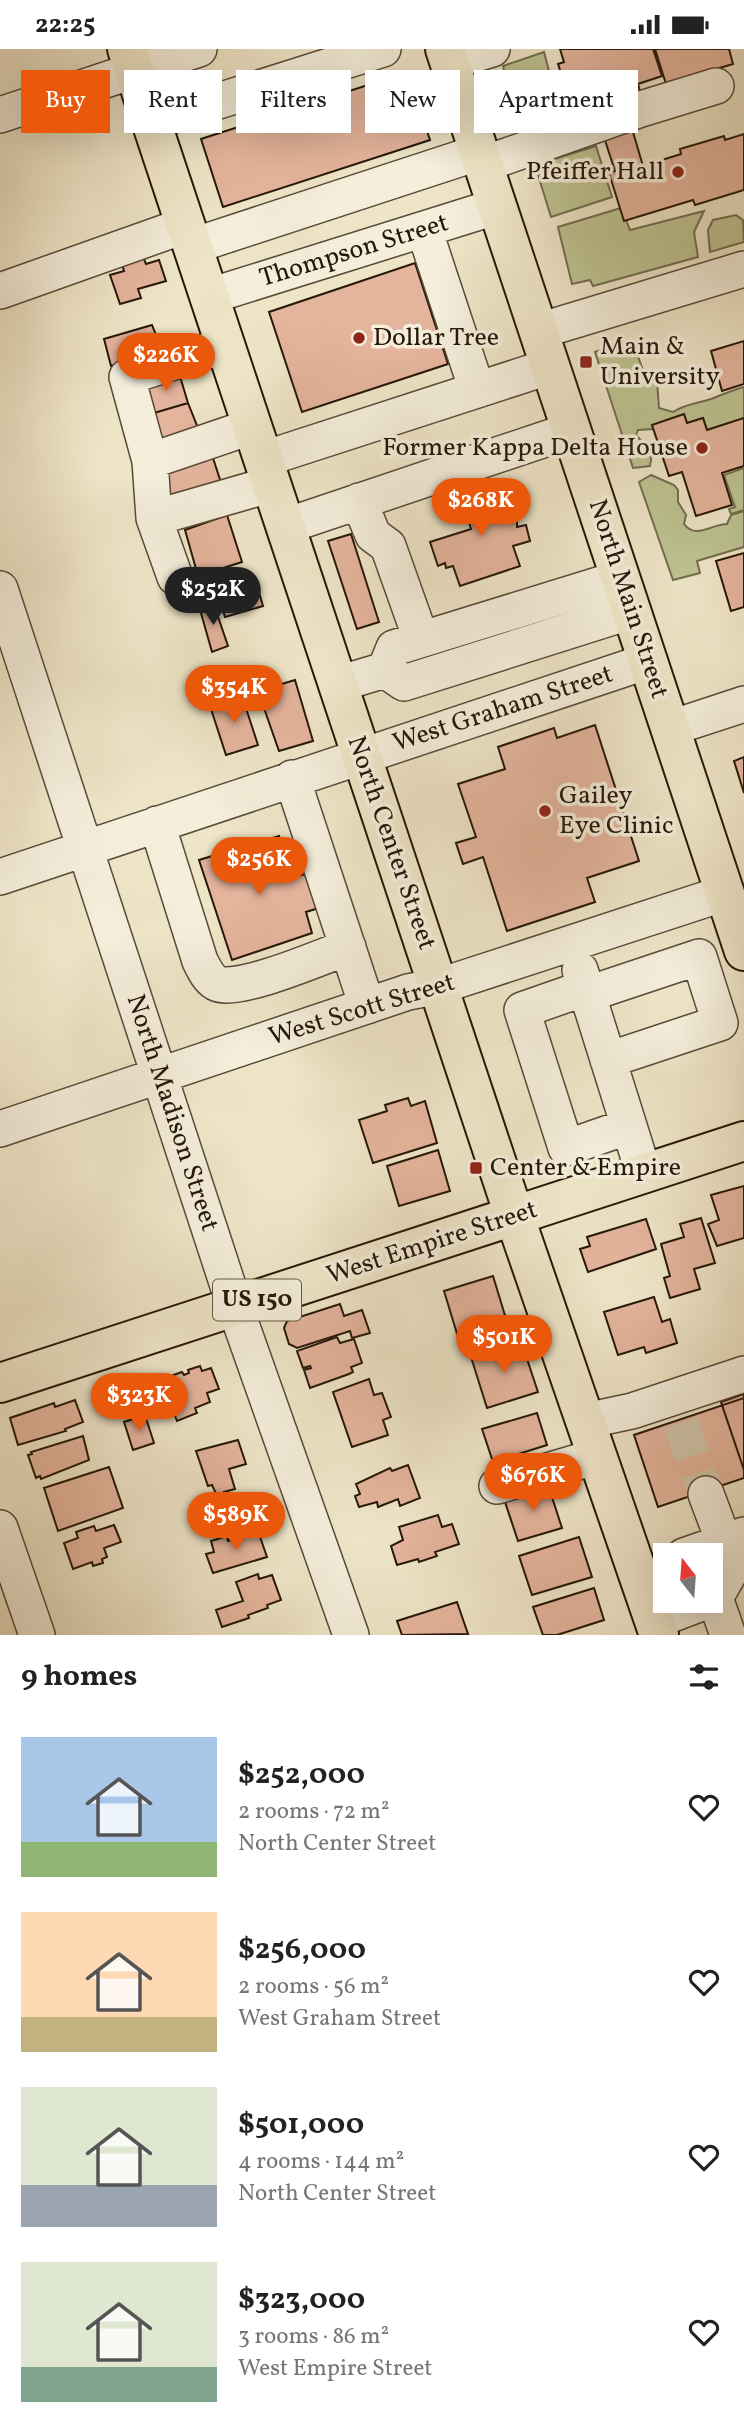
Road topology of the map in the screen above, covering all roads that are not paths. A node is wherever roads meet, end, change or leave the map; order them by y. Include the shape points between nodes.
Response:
1 (199, 49) edge
2 (383, 49) edge
3 (492, 49) edge
4 (447, 56) edge
5 (131, 60) edge
6 (716, 86) dead end
7 (222, 101) edge
8 (0, 115) edge
9 (155, 133) edge
10 (482, 158) junction
11 (498, 206) junction
12 (424, 229) junction
13 (190, 236) junction
14 (744, 269) edge
15 (0, 291) edge
16 (210, 296) junction
17 (539, 331) junction
18 (226, 345) junction
19 (551, 366) junction
20 (477, 390) junction
21 (572, 430) junction
22 (263, 456) junction
23 (150, 461) junction
24 (359, 502) junction
25 (154, 518) junction
26 (286, 526) junction
27 (175, 577) dead end
28 (0, 589) edge
29 (626, 595) junction
30 (421, 639) junction
31 (648, 661) junction
32 (384, 670) junction
33 (338, 684) junction
34 (744, 704) edge
35 (671, 729) junction
36 (362, 755) junction
37 (292, 778) junction
38 (157, 824) junction
39 (87, 848) junction
40 (0, 877) edge
41 (725, 893) junction
42 (571, 943) junction
43 (348, 947) junction
44 (744, 951) edge
45 (744, 968) edge
46 (707, 980) junction
47 (439, 986) junction
48 (586, 988) junction
49 (368, 1006) junction
50 (608, 1060) junction
51 (159, 1076) junction
52 (629, 1126) junction
53 (0, 1129) edge
54 (744, 1142) edge
55 (644, 1174) junction
56 (514, 1215) junction
57 (235, 1307) junction
58 (744, 1374) edge
59 (0, 1383) edge
60 (585, 1421) junction
61 (598, 1457) junction
62 (498, 1486) dead end
63 (706, 1494) tunnel mouth
64 (0, 1528) edge
65 (734, 1539) edge
66 (651, 1567) edge
67 (723, 1582) edge
68 (9, 1583) edge
69 (685, 1613) edge
70 (717, 1613) edge
71 (656, 1628) edge
72 (37, 1635) edge
73 (351, 1635) edge
74 (728, 1635) edge

1 - 5 street
2 - 7 street
3 - 4 street
4 - 10 main road, North Main Street
5 - 8 street
6 - 10 street
9 - 13 main road, North Center Street
10 - 11 main road, North Main Street
10 - 13 street
11 - 12 street, Thompson Street
11 - 17 main road, North Main Street
12 - 16 street, Thompson Street
12 - 20 street
13 - 15 street
13 - 16 main road, North Center Street
14 - 17 street
16 - 18 main road, North Center Street
17 - 19 main road, North Main Street
18 - 22 main road, North Center Street
18 - 23 street via 127,377
19 - 20 street
19 - 21 main road, North Main Street
20 - 22 street
21 - 24 street
21 - 29 main road, North Main Street
22 - 23 street
22 - 25 street
22 - 26 main road, North Center Street
23 - 25 street
24 - 26 street
24 - 30 street via 373,535 388,547
25 - 27 street
26 - 33 main road, North Center Street
28 - 39 street, North Madison Street
29 - 30 street
29 - 31 main road, North Main Street
29 - 32 street via 404,683
30 - 32 street via 394,648
31 - 35 main road, North Main Street
31 - 36 street, West Graham Street
32 - 33 street
33 - 36 main road, North Center Street
34 - 35 street
35 - 41 main road, North Main Street
36 - 37 street, West Graham Street
36 - 47 main road, North Center Street
37 - 38 street, West Graham Street
37 - 43 street
38 - 39 street, West Graham Street
38 - 43 street via 200,961 217,984 249,983
39 - 40 street, West Graham Street
39 - 51 street, North Madison Street
41 - 42 street, West Scott Street
41 - 44 main road, North Main Street
42 - 47 street, West Scott Street
42 - 48 street
43 - 49 street
45 - 46 street
46 - 48 street via 699,957 600,990
46 - 50 street via 720,1023
47 - 49 street, West Scott Street
47 - 56 main road, North Center Street
48 - 50 street
48 - 52 street via 522,1010 566,1148
49 - 51 street, West Scott Street
50 - 52 street
51 - 53 street, West Scott Street
51 - 57 street, North Madison Street
52 - 55 street
54 - 55 main road, West Empire Street / US 150
55 - 56 main road, West Empire Street / US 150
56 - 57 main road, West Empire Street / US 150
56 - 60 main road, North Center Street
57 - 59 main road, West Empire Street / US 150
57 - 73 street, North Madison Street
58 - 60 street via 676,1410 632,1411
60 - 61 main road, North Center Street
61 - 62 street
61 - 66 main road, North Center Street
63 - 65 street
64 - 68 street
65 - 67 street via 731,1570
66 - 71 main road, North Center Street
68 - 72 street
69 - 71 street
70 - 74 street

